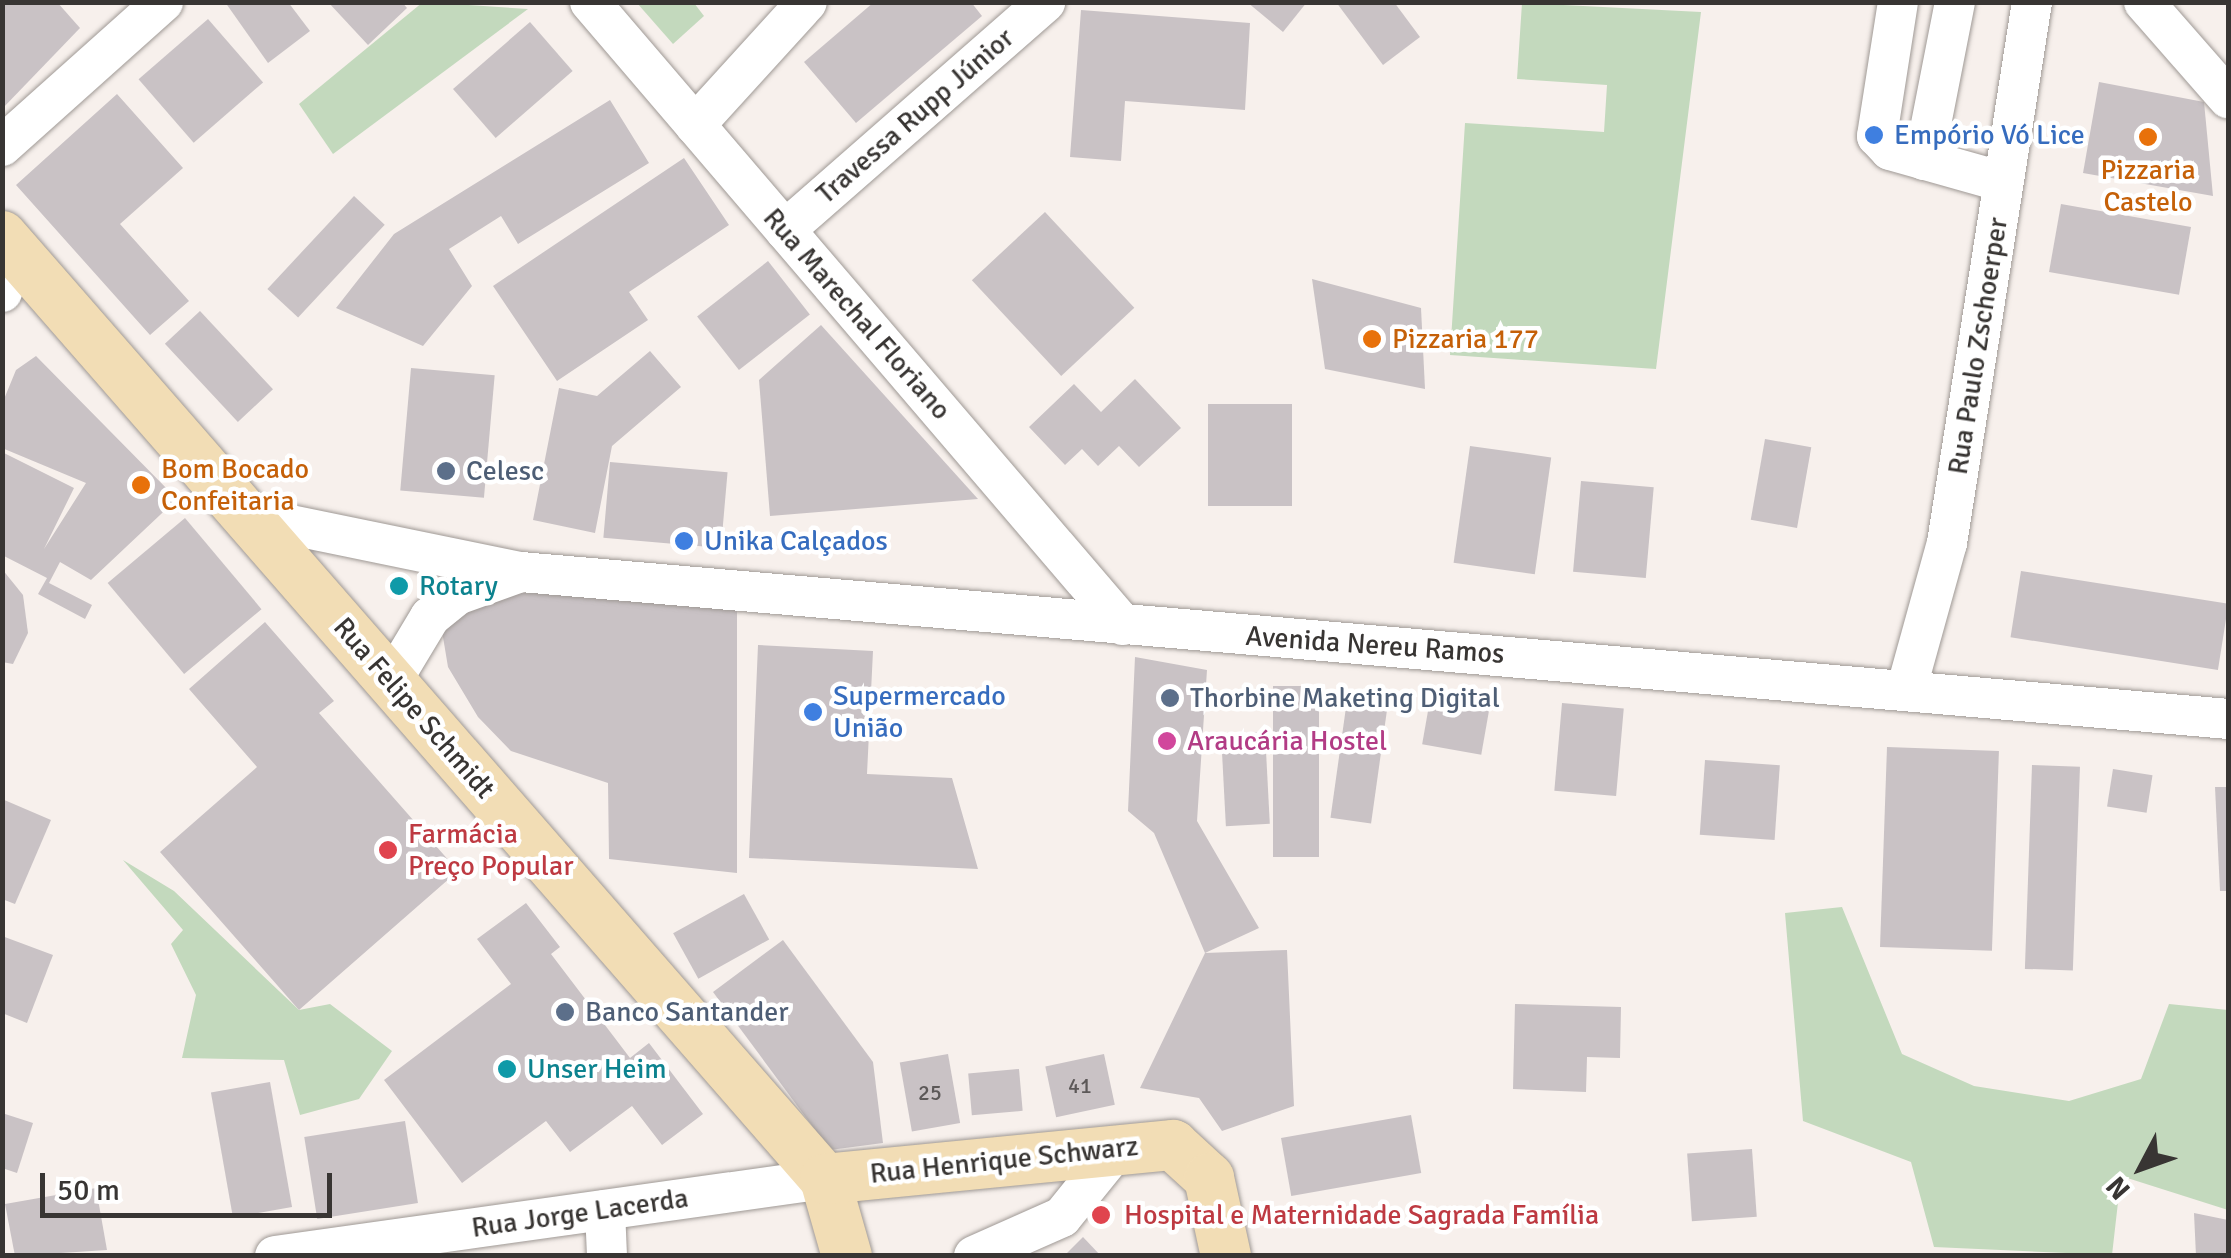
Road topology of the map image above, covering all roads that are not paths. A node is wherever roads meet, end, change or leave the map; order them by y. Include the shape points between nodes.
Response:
1 (164, 2) edge
2 (590, 2) edge
3 (807, 2) edge
4 (1046, 2) edge
5 (1898, 2) edge
6 (1955, 2) edge
7 (2032, 2) edge
8 (2144, 2) edge
9 (2228, 98) edge
10 (695, 125) junction
11 (2, 146) edge
12 (1924, 160) junction
13 (2003, 182) junction
14 (786, 230) junction
15 (7, 260) edge
16 (247, 516) junction
17 (522, 572) junction
18 (1124, 625) junction
19 (391, 682) junction
20 (1907, 687) junction
21 (2228, 719) edge
22 (1116, 1150) junction
23 (825, 1179) junction
24 (606, 1210) junction
25 (275, 1256) edge
26 (607, 1256) edge
27 (847, 1256) edge
28 (974, 1256) edge
29 (1226, 1256) edge

1 - 11 street
2 - 10 street, Rua Marechal Floriano
3 - 10 street
4 - 14 street, Travessa Rupp Júnior
5 - 12 street via 1877,136
6 - 12 street
7 - 13 street, Rua Paulo Zschoerper
8 - 9 street
10 - 14 street, Rua Marechal Floriano
12 - 13 street
13 - 20 street, Rua Paulo Zschoerper via 1947,542
14 - 18 street, Rua Marechal Floriano
15 - 16 main road, Rua Felipe Schmidt
16 - 17 street, Avenida Nereu Ramos
16 - 19 main road, Rua Felipe Schmidt
17 - 18 street, Avenida Nereu Ramos
17 - 19 street, Avenida Nereu Ramos via 488,579 443,606
18 - 20 street, Avenida Nereu Ramos
19 - 23 main road, Rua Felipe Schmidt
20 - 21 street, Avenida Nereu Ramos
22 - 23 main road, Rua Henrique Schwarz
22 - 28 street via 1062,1218
22 - 29 main road, Rua Henrique Schwarz via 1172,1145 1197,1158
23 - 24 street, Rua Jorge Lacerda
23 - 27 main road
24 - 25 street, Rua Jorge Lacerda
24 - 26 street

